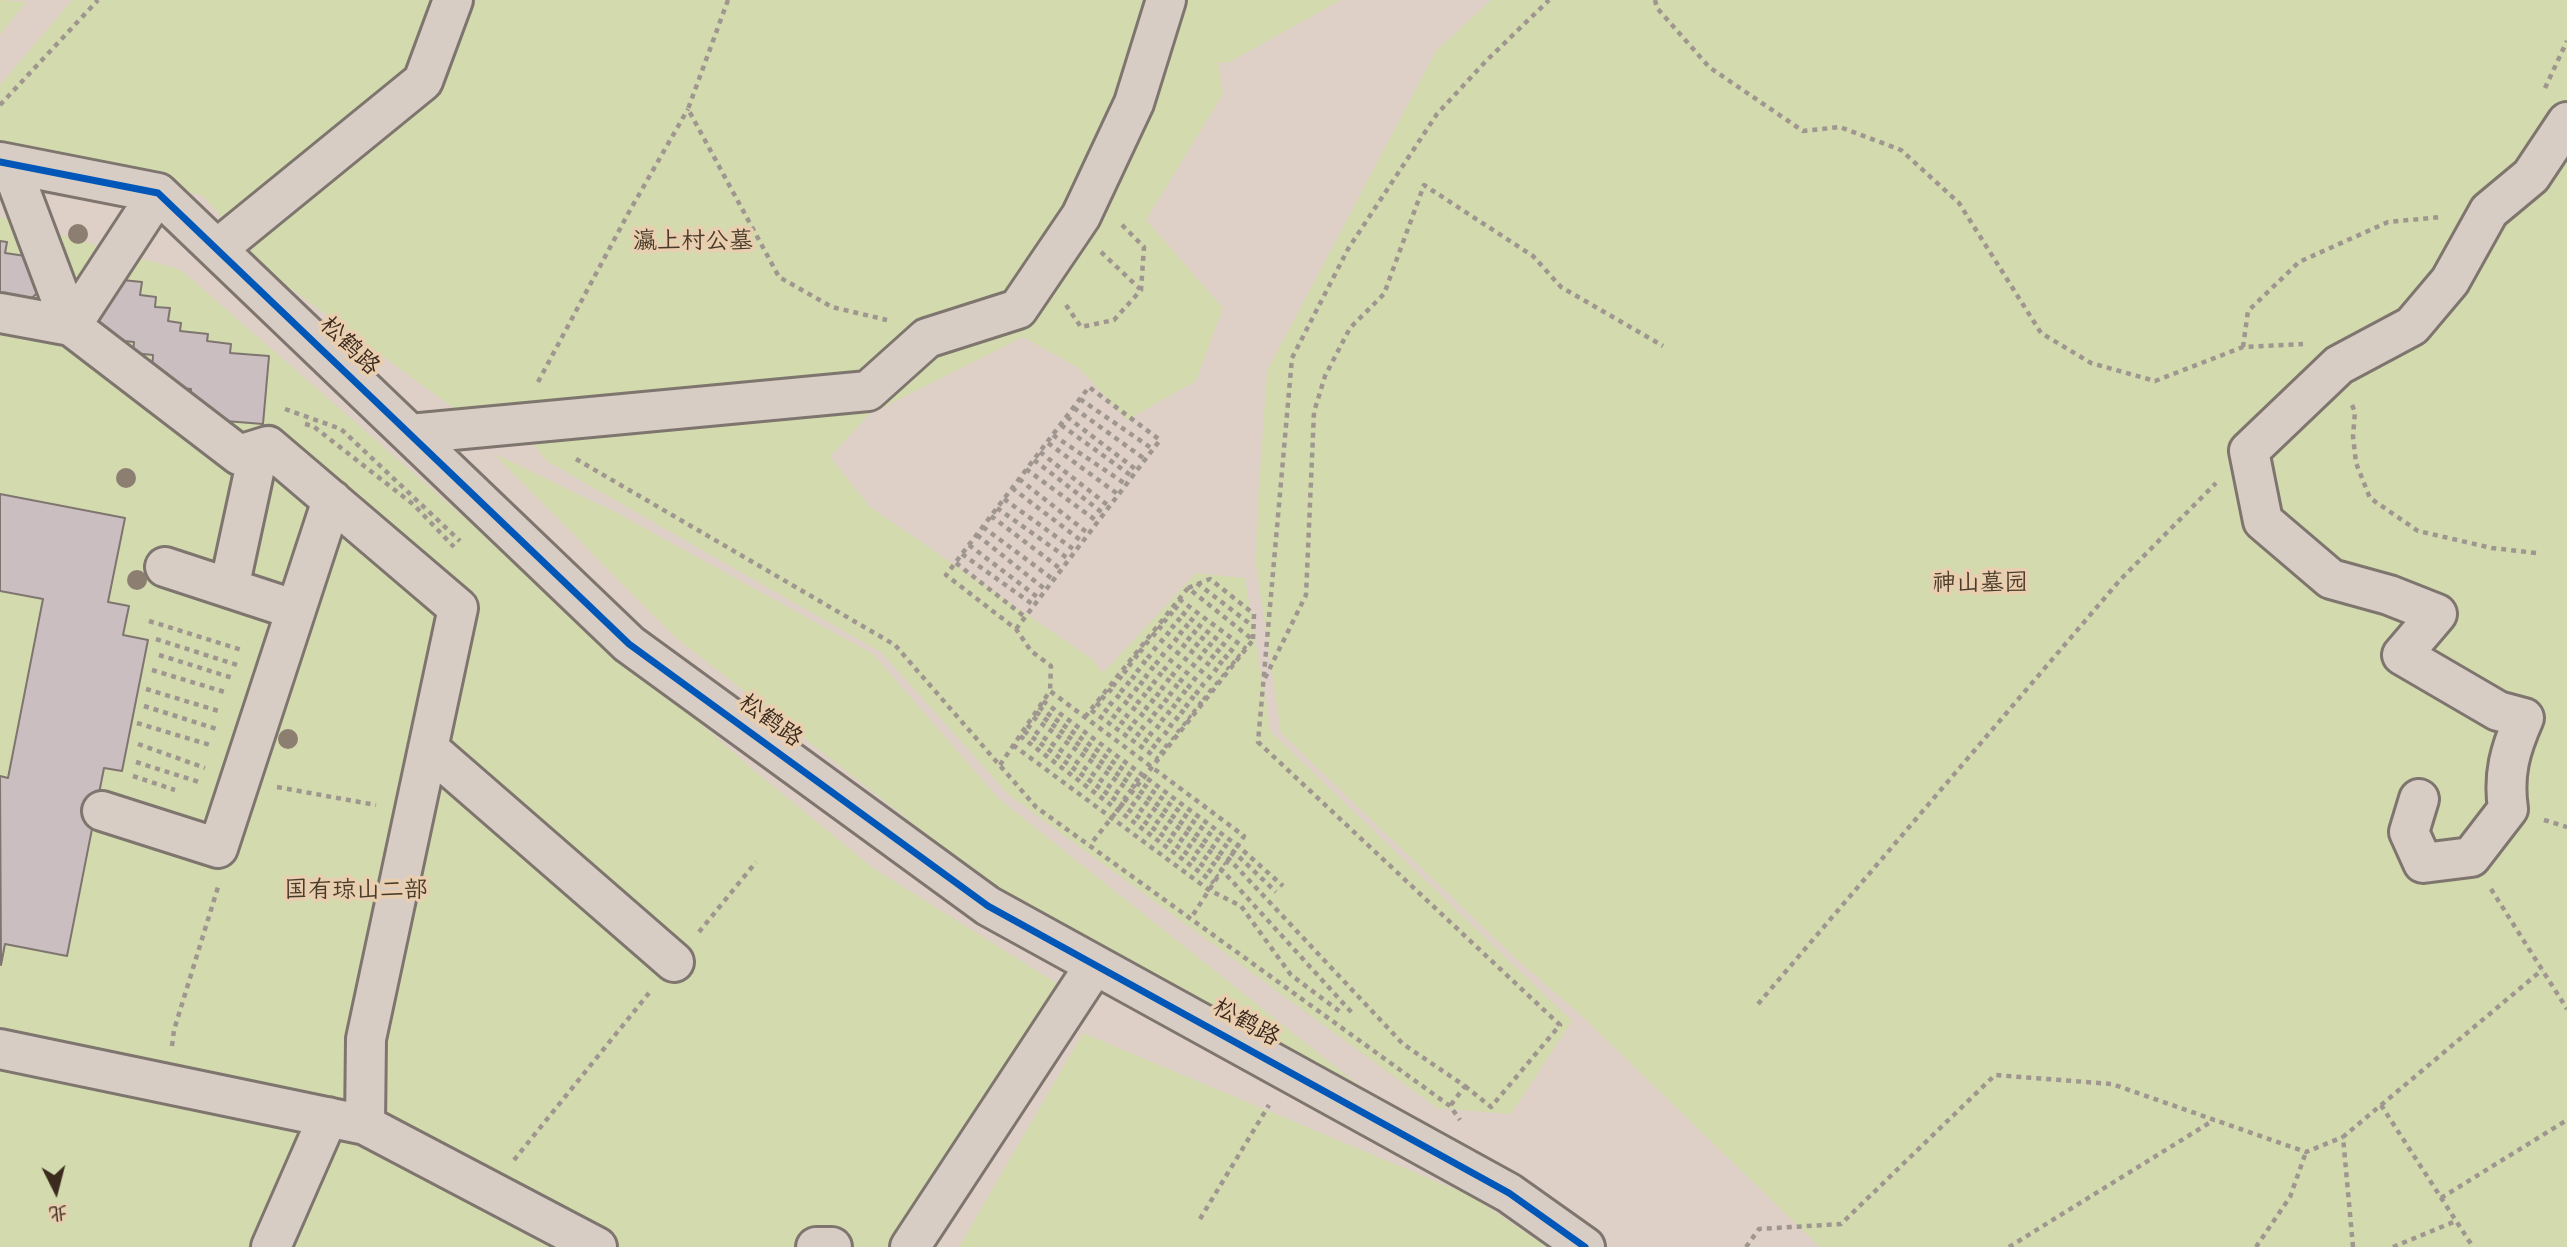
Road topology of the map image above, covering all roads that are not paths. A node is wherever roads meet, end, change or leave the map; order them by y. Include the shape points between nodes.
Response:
1 (453, 0) edge
2 (1166, 0) edge
3 (2567, 122) edge
4 (5, 163) edge
5 (158, 193) junction
6 (217, 249) junction
7 (0, 313) edge
8 (71, 326) junction
9 (410, 434) junction
10 (259, 449) junction
11 (332, 500) junction
12 (165, 567) dead end
13 (229, 588) junction
14 (296, 610) junction
15 (428, 748) junction
16 (2419, 799) dead end
17 (102, 811) dead end
18 (674, 962) road end
19 (1095, 965) junction
20 (0, 1049) edge
21 (328, 1117) junction
22 (365, 1125) junction
23 (271, 1247) edge
24 (597, 1247) edge
25 (816, 1247) edge
26 (832, 1247) edge
27 (910, 1247) edge
28 (1585, 1247) edge

1 - 6 street via 423,81
2 - 9 street via 1134,103 1077,221 1018,309 928,338 868,391
3 - 16 street via 2531,176 2489,211 2450,281 2412,326 2339,365 2249,451 2263,521 2330,579 2437,614 2402,654 2498,711 2524,718 2512,745 2504,784 2508,809 2471,857 2423,863 2409,832
4 - 5 street
4 - 8 street
5 - 6 street, 松鹤路
5 - 8 street
6 - 9 street, 松鹤路
7 - 8 street
8 - 10 street via 239,455
9 - 19 street, 松鹤路 via 629,644 988,906
10 - 11 street via 268,446
10 - 13 street
11 - 14 street
11 - 15 street via 457,608
12 - 13 street
13 - 14 street
14 - 17 street via 218,848
15 - 18 street
15 - 22 street via 366,1039
19 - 27 street
19 - 28 street, 松鹤路 via 1509,1193
20 - 21 street
21 - 22 street
21 - 23 street
22 - 24 street
25 - 26 street

